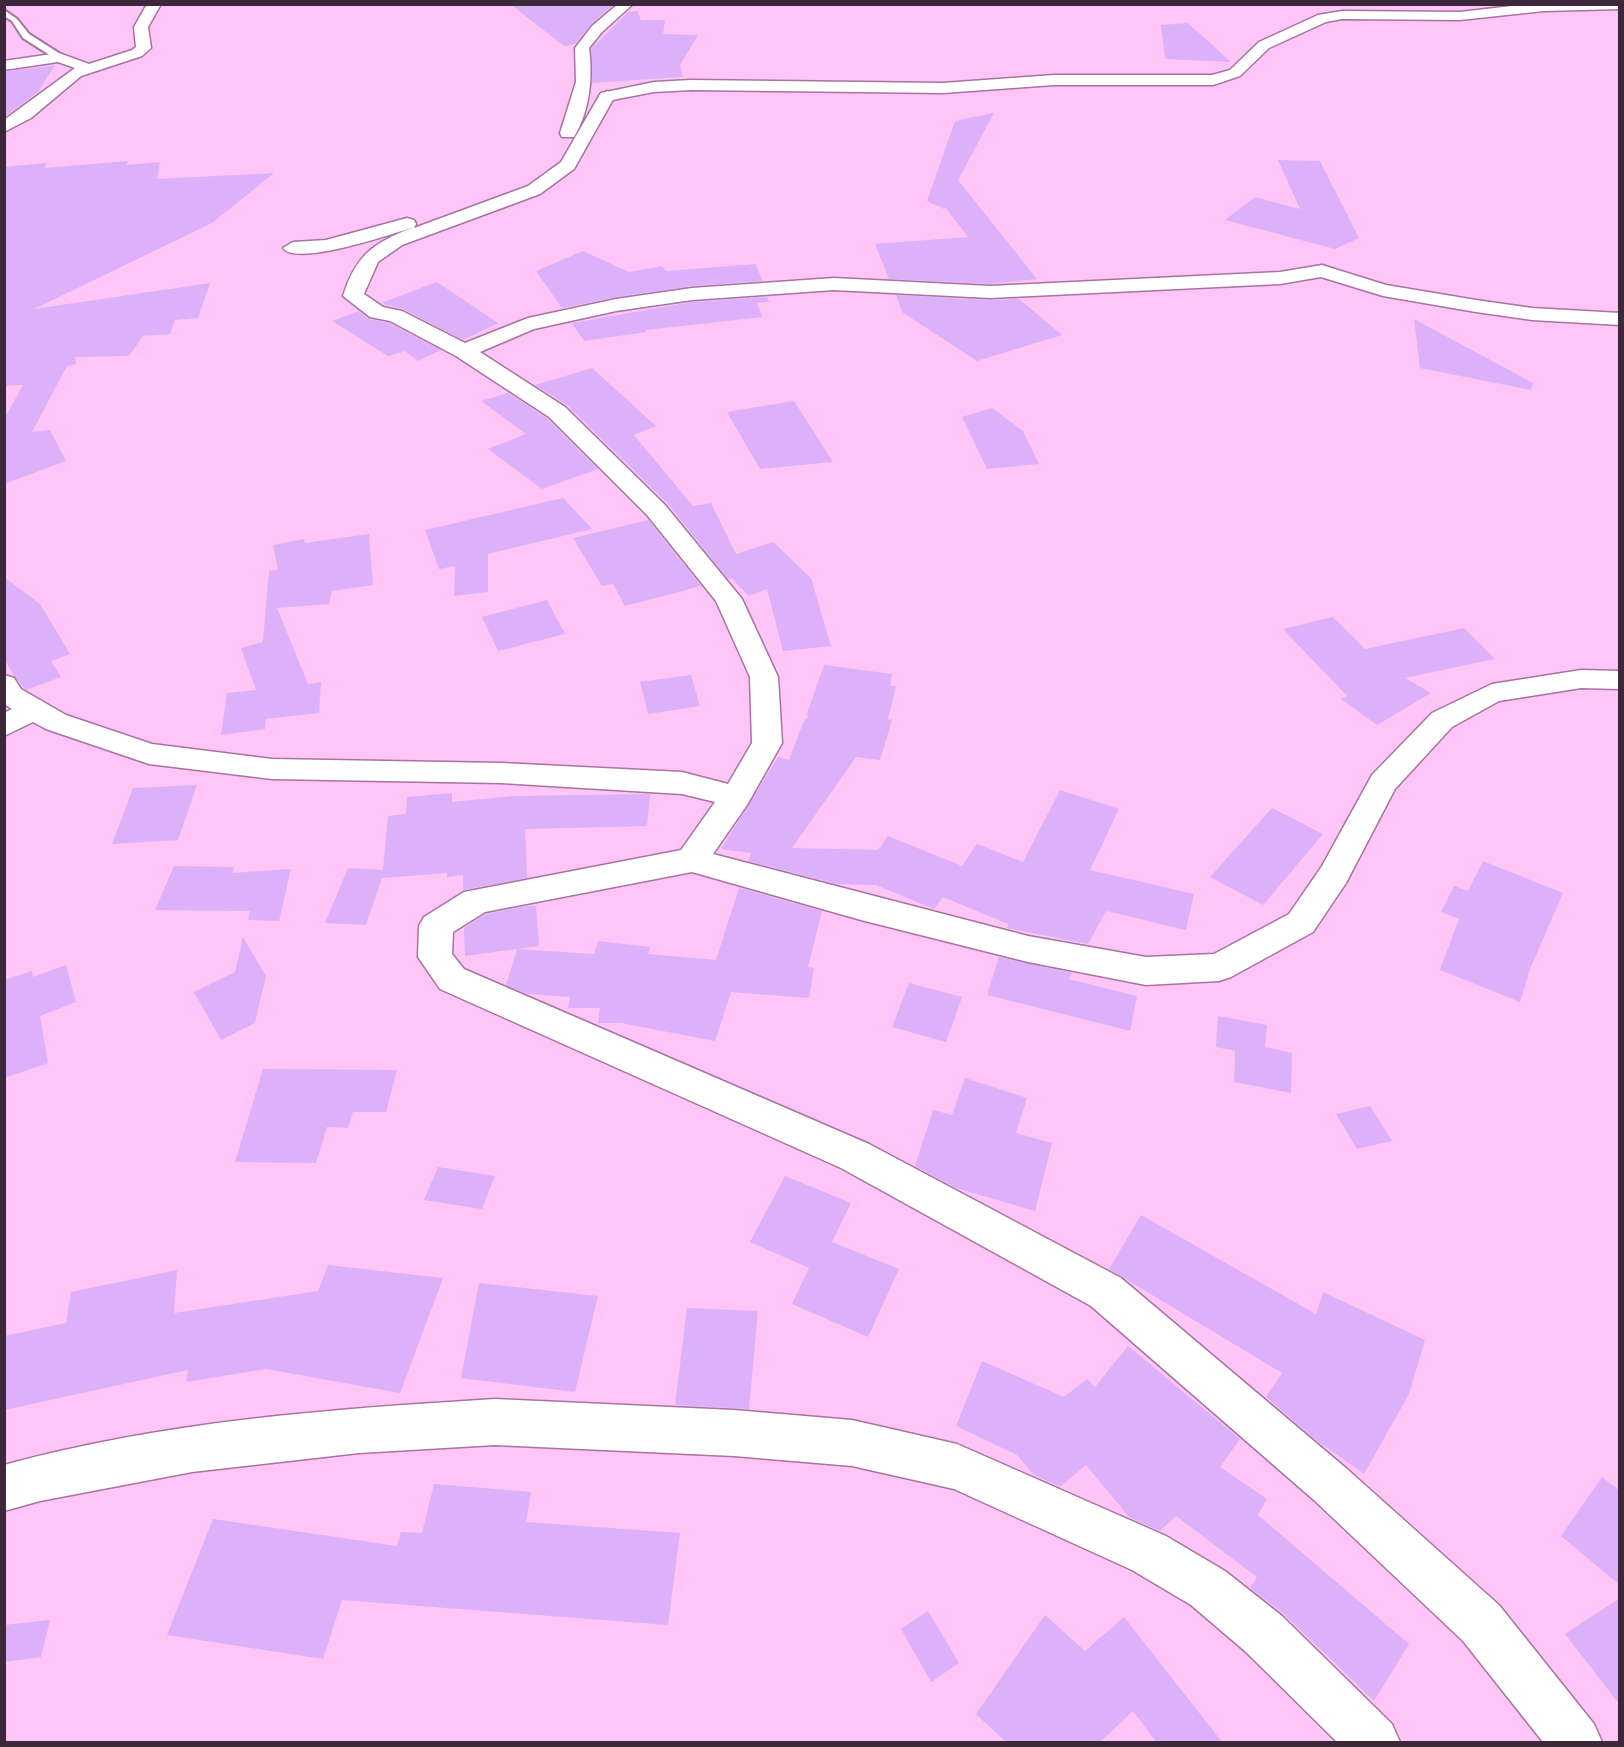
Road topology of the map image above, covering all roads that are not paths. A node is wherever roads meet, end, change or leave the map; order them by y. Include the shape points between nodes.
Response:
1 (154, 4) edge
2 (627, 4) edge
3 (1620, 5) edge
4 (4, 12) edge
5 (59, 57) junction
6 (4, 66) edge
7 (87, 68) junction
8 (4, 127) edge
9 (293, 248) dead end
10 (1620, 319) edge
11 (464, 351) junction
12 (1620, 680) edge
13 (4, 684) edge
14 (33, 709) junction
15 (4, 726) edge
16 (736, 797) junction
17 (692, 860) junction
18 (4, 1488) edge
19 (1374, 1743) edge
20 (1576, 1743) edge

1 - 7 street via 141,27 144,48
2 - 9 street via 597,29 582,48 586,70 584,93 564,142 534,175 510,192 457,214 327,246
3 - 11 street via 1544,6 1460,16 1323,18 1264,45 1235,73 1213,80 1054,80 943,88 691,85 607,96 568,165 534,190 395,241 370,258 353,296 377,313 395,315
4 - 5 lane via 26,36
5 - 6 street
5 - 7 street
7 - 8 street
10 - 11 street via 1476,306 1383,290 1322,271 1280,278 990,292 834,284 692,294 616,305 528,324
11 - 16 street via 557,412 656,510 729,598 764,677 767,744
12 - 17 street via 1581,679 1492,693 1442,720 1383,783 1334,874 1301,923 1219,967 1146,971 1028,949
13 - 14 street via 10,695
14 - 15 street
14 - 16 street via 56,722 149,754 272,769 501,773 682,783
16 - 17 street
17 - 20 street via 476,901 436,926 435,957 452,979 855,1156 1106,1293 1331,1485 1481,1623
18 - 19 street via 192,1449 359,1430 472,1424 734,1433 852,1443 957,1467 1149,1553 1208,1588 1264,1634

